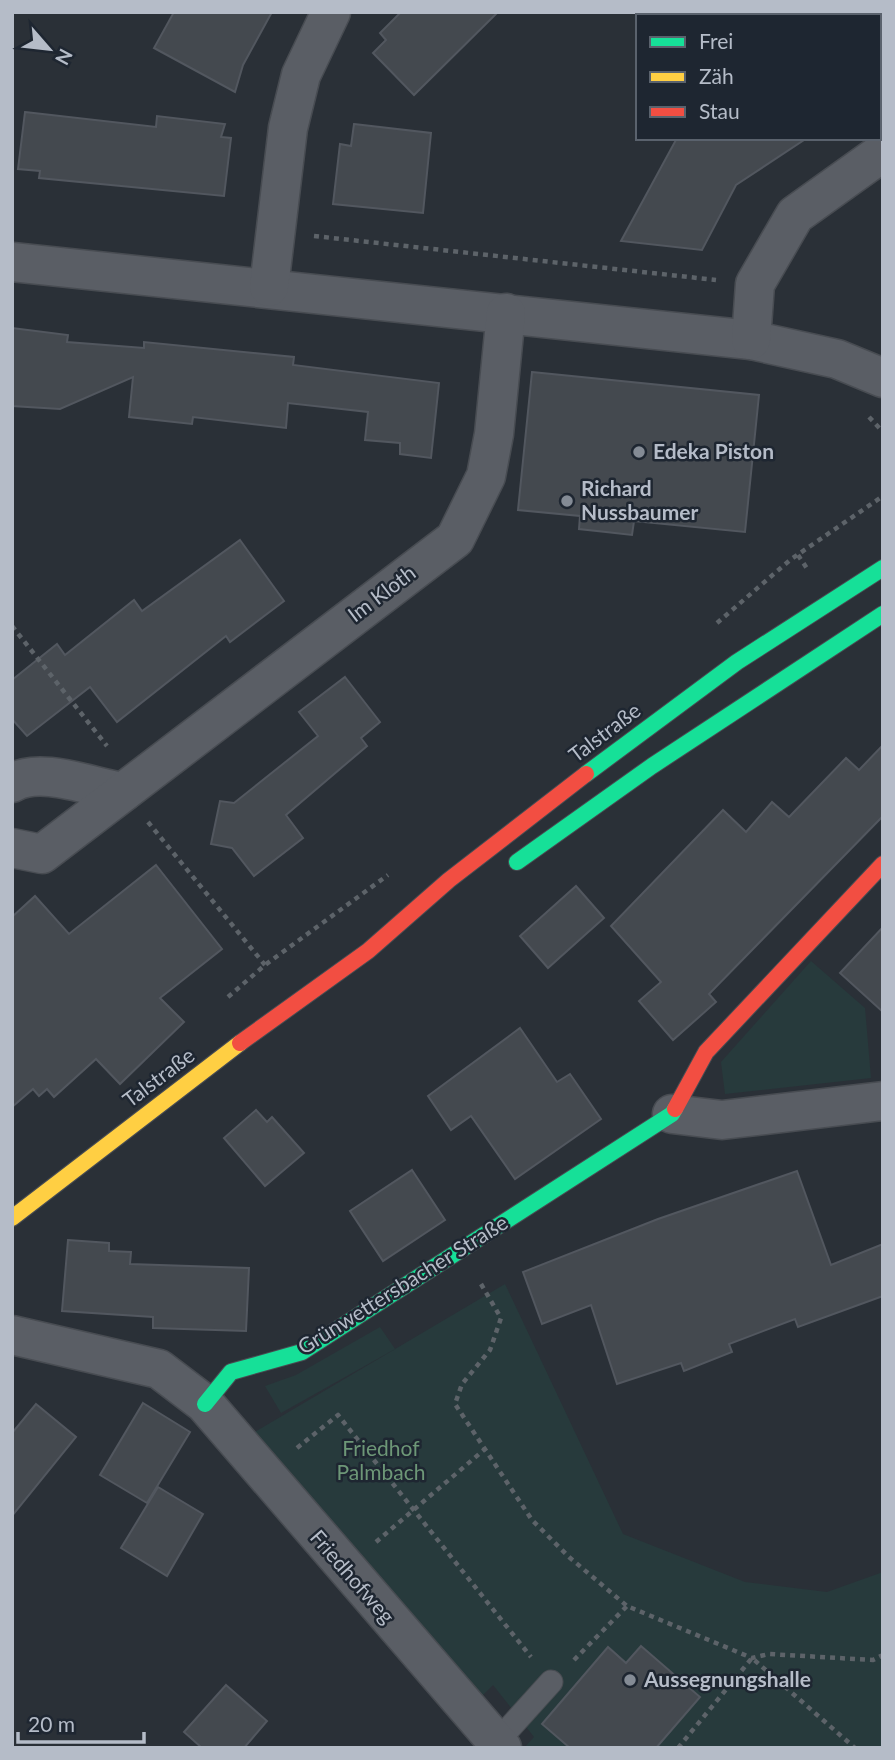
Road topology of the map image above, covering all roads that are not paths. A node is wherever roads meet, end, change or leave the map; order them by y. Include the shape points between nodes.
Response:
1 (331, 12) edge
2 (883, 152) edge
3 (12, 262) edge
4 (269, 287) junction
5 (506, 313) junction
6 (751, 340) junction
7 (883, 378) edge
8 (883, 568) edge
9 (883, 614) edge
10 (12, 783) edge
11 (130, 787) junction
12 (12, 848) edge
13 (883, 864) edge
14 (504, 871) dead end
15 (438, 913) dead end
16 (368, 951) junction
17 (883, 1101) edge
18 (672, 1114) junction
19 (12, 1218) edge
20 (12, 1335) edge
21 (205, 1404) junction
22 (551, 1682) road end
23 (497, 1746) edge

1 - 4 street via 300,75 288,128
2 - 6 street via 795,215 755,284
3 - 4 street
4 - 5 street
5 - 6 street
5 - 11 street, Im Kloth via 486,476 454,539
6 - 7 street via 837,359
8 - 16 main road, Talstraße via 642,730 450,880
9 - 14 main road via 706,729
10 - 11 street via 23,776 54,777 88,787
11 - 12 street, Im Kloth via 42,854
13 - 18 main road, Grünwettersbacher Straße via 706,1052
15 - 16 main road, Talstraße
16 - 19 main road, Talstraße
17 - 18 street via 722,1120
18 - 21 main road, Grünwettersbacher Straße via 302,1352 230,1372
20 - 21 street via 159,1369
21 - 23 street, Friedhofweg
22 - 23 lane

